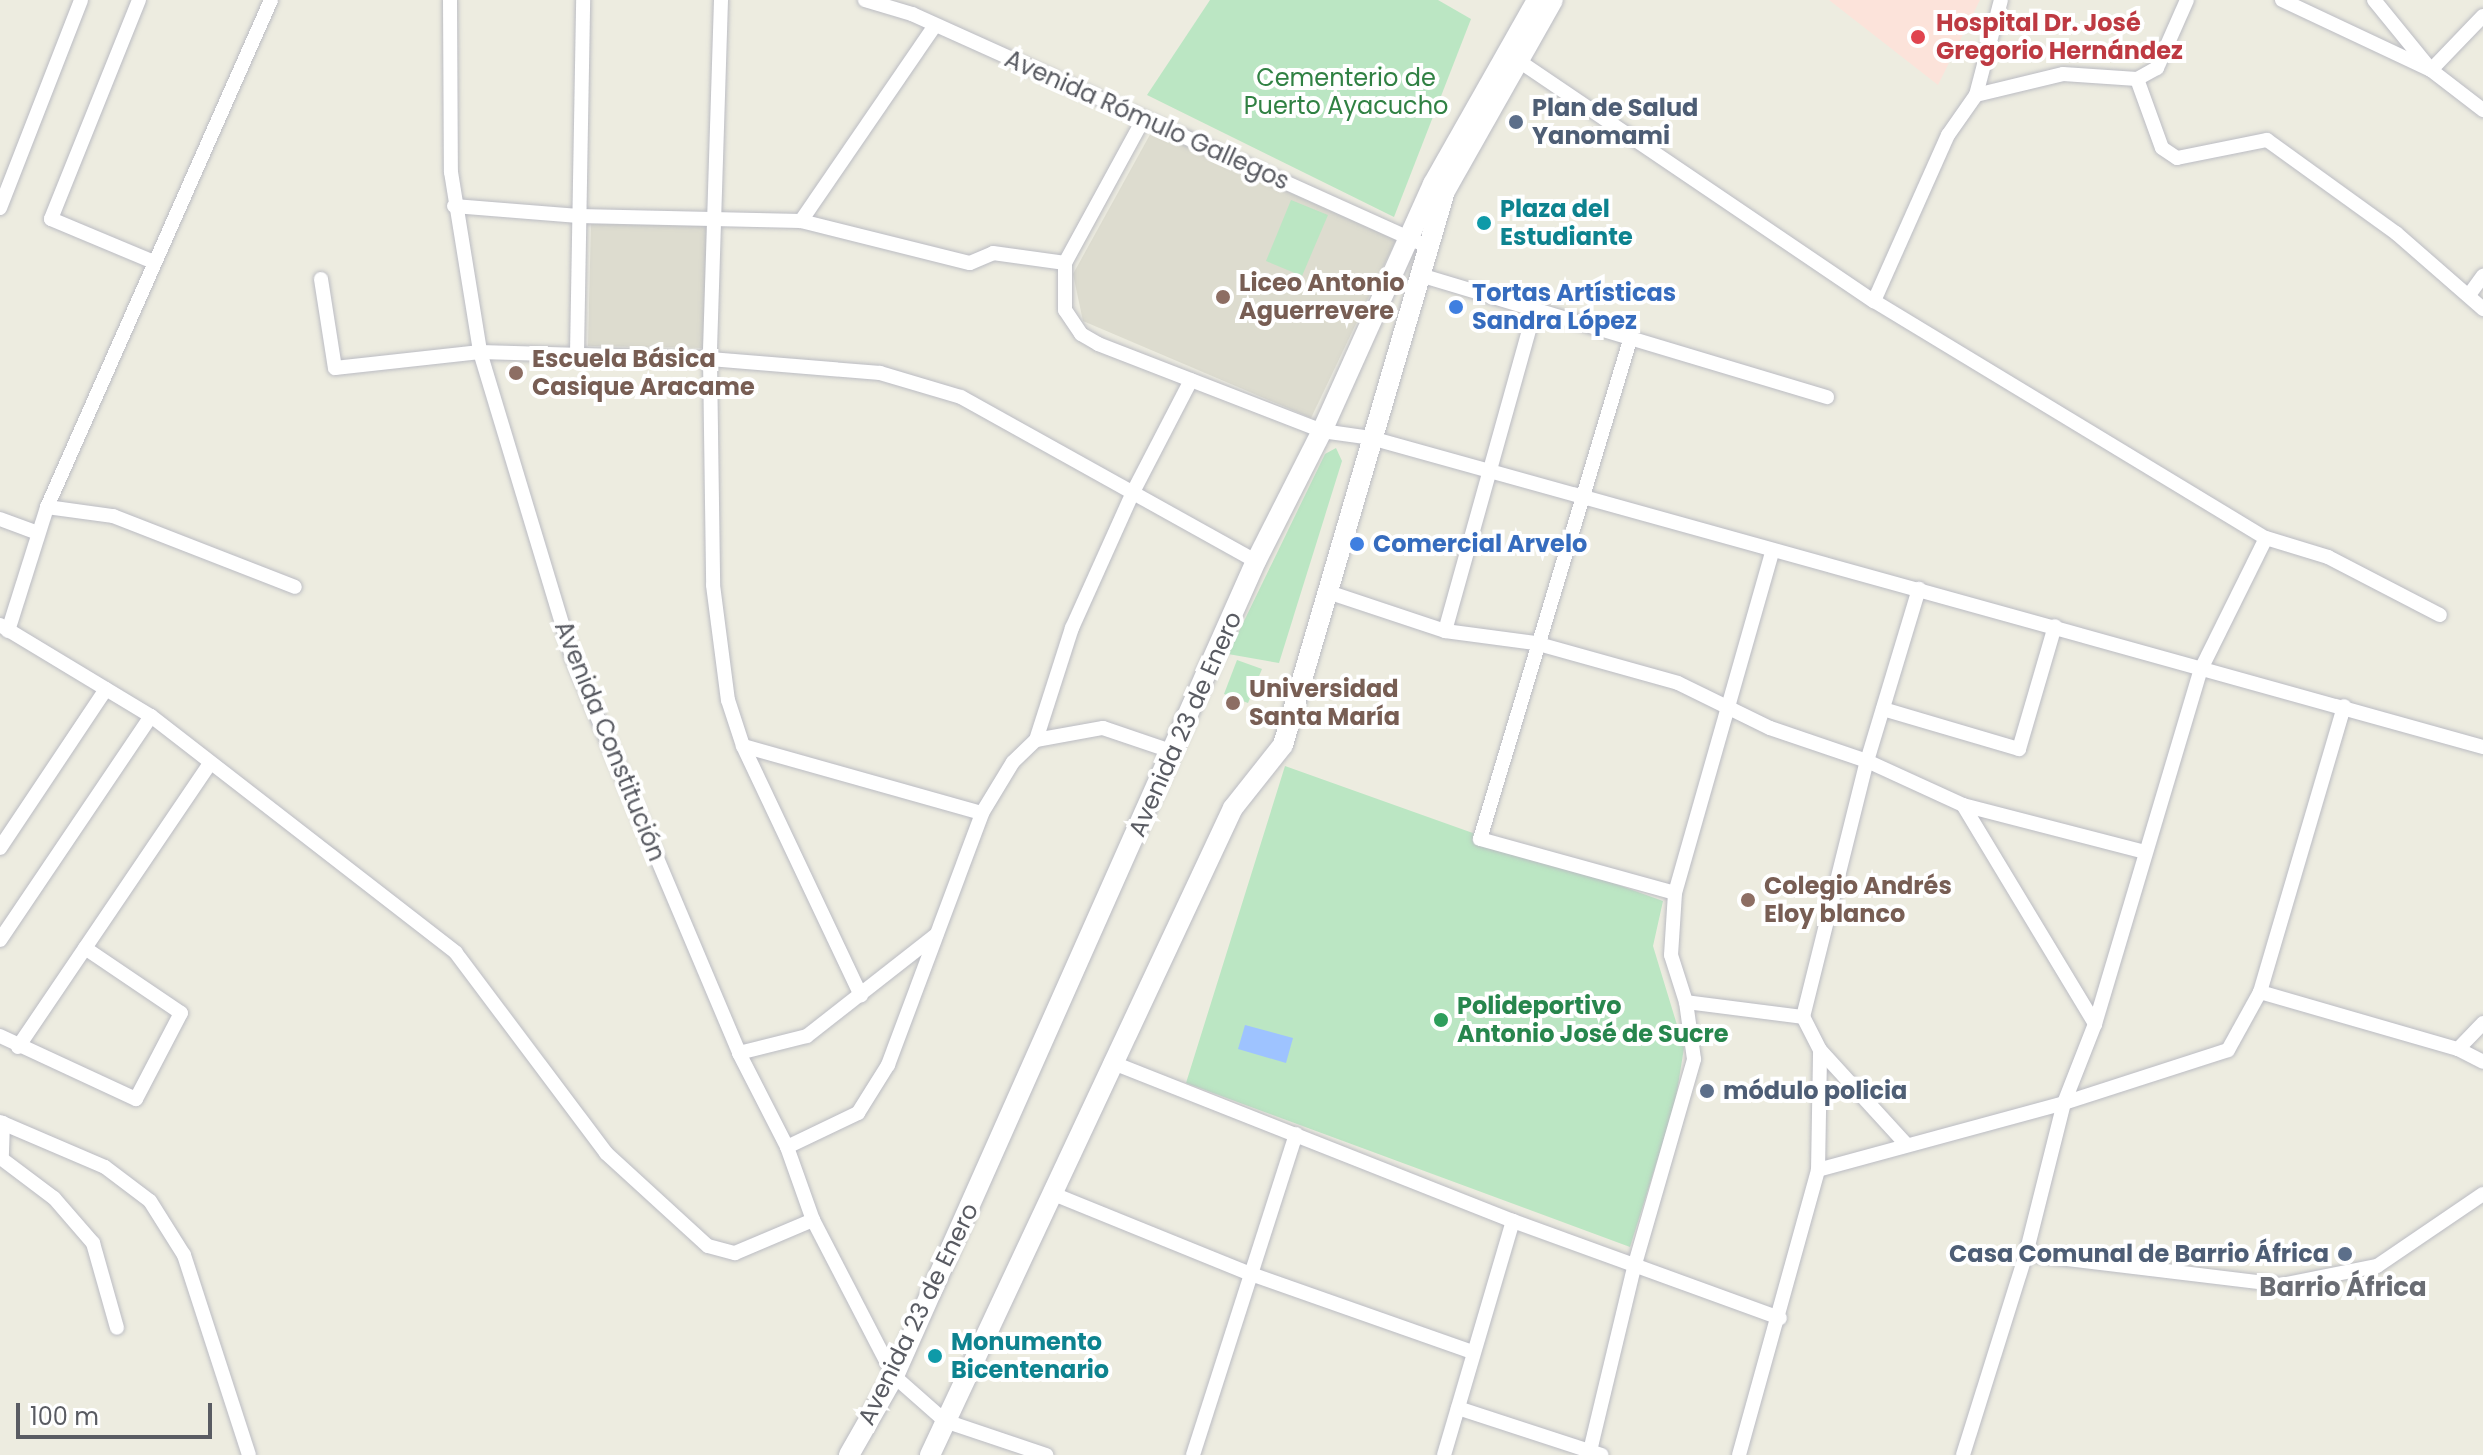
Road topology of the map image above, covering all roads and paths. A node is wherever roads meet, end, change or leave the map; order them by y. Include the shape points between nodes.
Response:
1 (81, 0) edge
2 (271, 0) edge
3 (450, 0) edge
4 (583, 0) edge
5 (721, 0) edge
6 (865, 0) edge
7 (1537, 0) edge
8 (1553, 0) edge
9 (2001, 0) edge
10 (2187, 0) edge
11 (2282, 0) edge
12 (2374, 0) edge
13 (136, 1) edge
14 (911, 7) edge
15 (2483, 16) edge
16 (935, 25) junction
17 (1512, 56) junction
18 (2431, 70) junction
19 (2137, 79) junction
20 (1976, 95) junction
21 (2483, 110) edge
22 (1144, 118) junction
23 (454, 206) junction
24 (0, 208) edge
25 (579, 216) junction
26 (713, 221) junction
27 (801, 221) junction
28 (1418, 242) junction
29 (154, 262) junction
30 (1065, 263) junction
31 (1420, 275) junction
32 (2483, 276) edge
33 (321, 279) dead end
34 (2469, 295) junction
35 (1874, 301) junction
36 (1535, 309) junction
37 (2483, 309) edge
38 (1630, 340) junction
39 (480, 352) junction
40 (577, 353) junction
41 (710, 359) junction
42 (1191, 380) junction
43 (1827, 397) dead end
44 (1322, 431) junction
45 (1371, 438) junction
46 (1487, 474) junction
47 (1133, 492) junction
48 (1582, 498) junction
49 (47, 507) junction
50 (0, 519) edge
51 (38, 533) junction
52 (2266, 538) junction
53 (1772, 553) junction
54 (1256, 561) junction
55 (295, 587) dead end
56 (1919, 589) junction
57 (1328, 592) junction
58 (2440, 615) dead end
59 (2055, 626) junction
60 (4, 628) edge
61 (1445, 631) junction
62 (1535, 643) junction
63 (2200, 671) junction
64 (106, 689) junction
65 (2344, 706) junction
66 (1725, 708) junction
67 (1883, 709) junction
68 (151, 716) junction
69 (1036, 740) junction
70 (743, 746) junction
71 (2483, 747) edge
72 (1174, 752) junction
73 (1867, 761) junction
74 (208, 766) junction
75 (1963, 805) junction
76 (982, 813) junction
77 (0, 848) edge
78 (2145, 852) junction
79 (1675, 893) junction
80 (936, 935) junction
81 (0, 940) edge
82 (85, 948) junction
83 (2260, 992) junction
84 (861, 996) junction
85 (1686, 1002) junction
86 (1803, 1017) junction
87 (2483, 1023) edge
88 (2095, 1024) junction
89 (0, 1036) edge
90 (18, 1047) junction
91 (2458, 1049) junction
92 (1820, 1050) junction
93 (739, 1053) junction
94 (1111, 1062) junction
95 (2483, 1062) edge
96 (2064, 1103) junction
97 (1, 1123) edge
98 (1296, 1134) junction
99 (1905, 1143) junction
100 (787, 1147) junction
101 (1818, 1170) junction
102 (1051, 1193) junction
103 (2483, 1194) edge
104 (813, 1220) junction
105 (1513, 1221) junction
106 (2026, 1254) junction
107 (1635, 1264) junction
108 (1248, 1273) junction
109 (1780, 1318) junction
110 (117, 1328) dead end
111 (1472, 1352) junction
112 (894, 1376) junction
113 (1458, 1408) junction
114 (945, 1421) junction
115 (1594, 1454) edge
116 (249, 1455) edge
117 (849, 1455) edge
118 (930, 1455) edge
119 (1046, 1455) edge
120 (1193, 1455) edge
121 (1444, 1455) edge
122 (1739, 1455) edge
123 (1963, 1455) edge

1 - 24 street
2 - 29 street
3 - 23 street, Avenida Constitución
4 - 25 street
5 - 26 street
6 - 14 street, Avenida Rómulo Gallegos
7 - 17 main road, Avenida 23 de Enero
8 - 17 main road, Avenida 23 de Enero
9 - 20 street
10 - 19 street via 2157,68
11 - 18 street
12 - 18 street
13 - 29 street via 51,219
14 - 16 street, Avenida Rómulo Gallegos
15 - 18 street
16 - 22 street, Avenida Rómulo Gallegos
16 - 27 street
17 - 28 main road, Avenida 23 de Enero
17 - 35 street
18 - 21 street
19 - 20 street via 2063,74
19 - 34 street via 2162,148 2177,158 2267,140 2396,233
20 - 35 street via 1948,135
22 - 28 street, Avenida Rómulo Gallegos
22 - 30 street
23 - 25 street
23 - 39 street, Avenida Constitución
25 - 26 street
25 - 40 street
26 - 27 street
26 - 41 street
27 - 30 street via 970,263 993,253
28 - 31 main road, Avenida 23 de Enero
28 - 44 main road, Avenida 23 de Enero
29 - 49 street
30 - 42 street via 1065,310 1081,334
31 - 36 street
31 - 45 main road, Avenida 23 de Enero
32 - 34 street
33 - 39 street via 335,368
34 - 37 street
35 - 52 street
36 - 38 street
36 - 46 street
38 - 43 street
38 - 48 street
39 - 40 street
39 - 93 street, Avenida Constitución via 572,657
40 - 41 street
41 - 47 street via 880,373 934,388 974,404
41 - 70 street via 713,585 728,700
42 - 44 street
42 - 47 street
44 - 45 street
44 - 54 main road, Avenida 23 de Enero
45 - 46 street
45 - 57 main road, Avenida 23 de Enero
46 - 48 street
46 - 61 street
47 - 54 street
47 - 69 street via 1072,628
48 - 53 street
48 - 62 street
49 - 51 street
49 - 55 street via 113,516
50 - 51 street
51 - 60 street
52 - 58 street via 2328,557
52 - 63 street
53 - 56 street
53 - 66 street
54 - 72 main road, Avenida 23 de Enero
56 - 59 street
56 - 67 street
57 - 61 street
57 - 94 main road, Avenida 23 de Enero via 1283,745 1233,808
59 - 63 street
59 - 67 street via 2019,749
60 - 64 street
61 - 62 street
62 - 66 street via 1678,683
62 - 79 street via 1480,839
63 - 65 street
63 - 78 street
64 - 68 street
64 - 77 street
65 - 71 street
65 - 83 street
66 - 73 street
66 - 79 street
67 - 73 street
68 - 74 street
68 - 81 street
69 - 72 street via 1103,728
69 - 76 street via 993,788
70 - 76 street
70 - 84 street
72 - 112 main road, Avenida 23 de Enero
73 - 75 street
73 - 86 street
74 - 82 street
74 - 104 street via 456,953 606,1153 708,1246 735,1253
75 - 78 street
75 - 88 street
76 - 80 street
78 - 88 street
79 - 85 street via 1671,955
80 - 84 street
80 - 100 street via 888,1065 858,1113
82 - 90 street
82 - 90 street via 181,1013 136,1099
83 - 91 street
83 - 96 street via 2228,1050
84 - 93 street via 807,1036
85 - 86 street
85 - 107 street via 1694,1059
86 - 92 street
87 - 91 street
88 - 96 street
89 - 90 street
91 - 95 street
92 - 99 street
92 - 101 street
93 - 100 street, Avenida Constitución
94 - 98 street
94 - 102 main road, Avenida 23 de Enero
96 - 99 street
96 - 106 street
97 - 110 street via 2,1159 54,1198 93,1243
97 - 116 street via 105,1167 150,1201 184,1255
98 - 105 street
98 - 108 street
99 - 101 street
100 - 104 street, Avenida Constitución
101 - 109 street
102 - 108 street
102 - 114 main road, Avenida 23 de Enero
103 - 106 street via 2377,1266 2281,1285
104 - 112 street, Avenida Constitución
105 - 107 street
105 - 111 street
106 - 123 street
107 - 109 street
107 - 115 street
108 - 111 street
108 - 120 street
109 - 122 street
111 - 113 street
112 - 114 street, Avenida Constitución
112 - 117 main road, Avenida 23 de Enero
113 - 115 street
113 - 121 street
114 - 118 main road, Avenida 23 de Enero
114 - 119 street

